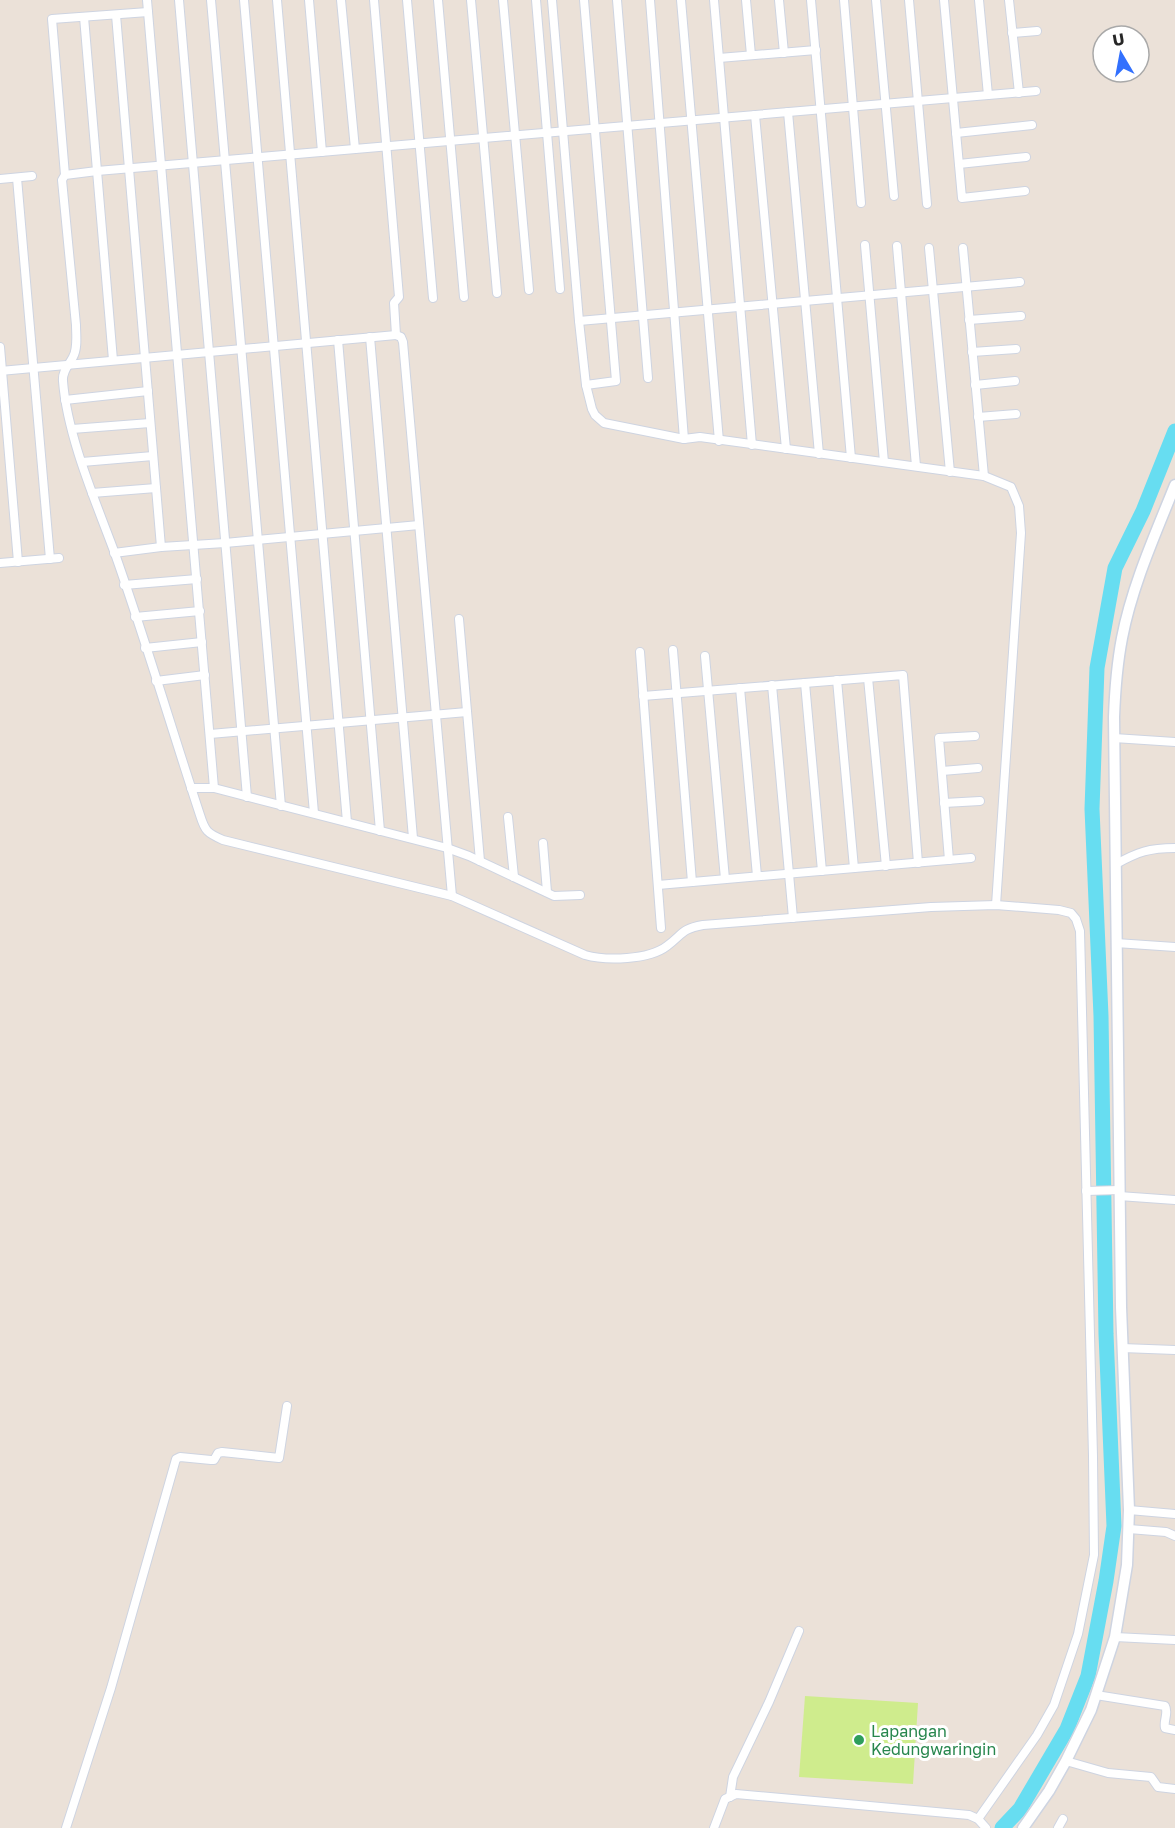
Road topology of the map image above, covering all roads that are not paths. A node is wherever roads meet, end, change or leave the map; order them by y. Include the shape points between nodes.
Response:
1 (147, 0) edge
2 (180, 0) edge
3 (211, 0) edge
4 (244, 0) edge
5 (277, 0) edge
6 (309, 0) edge
7 (341, 0) edge
8 (374, 0) edge
9 (407, 0) edge
10 (438, 0) edge
11 (471, 0) edge
12 (503, 0) edge
13 (536, 0) edge
14 (552, 0) edge
15 (584, 0) edge
16 (617, 0) edge
17 (650, 0) edge
18 (681, 0) edge
19 (714, 0) edge
20 (746, 0) edge
21 (779, 0) edge
22 (811, 0) edge
23 (844, 0) edge
24 (876, 0) edge
25 (909, 0) edge
26 (944, 0) edge
27 (979, 0) edge
28 (1010, 0) edge
29 (148, 12) junction
30 (116, 15) junction
31 (84, 17) junction
32 (1037, 31) dead end
33 (1012, 33) junction
34 (816, 50) junction
35 (784, 52) junction
36 (751, 55) junction
37 (719, 58) junction
38 (1036, 91) dead end
39 (1019, 93) junction
40 (988, 95) junction
41 (953, 99) junction
42 (918, 101) junction
43 (886, 104) junction
44 (853, 107) junction
45 (821, 110) junction
46 (788, 112) junction
47 (755, 115) junction
48 (724, 118) junction
49 (692, 121) junction
50 (660, 123) junction
51 (1032, 125) dead end
52 (627, 126) junction
53 (595, 129) junction
54 (562, 132) junction
55 (547, 133) junction
56 (957, 133) junction
57 (516, 135) junction
58 (483, 138) junction
59 (451, 141) junction
60 (419, 144) junction
61 (387, 147) junction
62 (355, 149) junction
63 (322, 152) junction
64 (289, 155) junction
65 (256, 158) junction
66 (1026, 158) dead end
67 (225, 160) junction
68 (193, 163) junction
69 (958, 164) junction
70 (161, 166) junction
71 (129, 168) junction
72 (97, 171) junction
73 (65, 175) junction
74 (32, 176) dead end
75 (17, 178) junction
76 (0, 179) edge
77 (1025, 191) dead end
78 (894, 196) dead end
79 (861, 203) dead end
80 (927, 204) dead end
81 (865, 245) dead end
82 (897, 246) dead end
83 (930, 248) dead end
84 (963, 248) dead end
85 (1020, 282) dead end
86 (966, 287) junction
87 (560, 289) dead end
88 (529, 290) dead end
89 (933, 290) junction
90 (901, 292) junction
91 (497, 293) dead end
92 (869, 295) junction
93 (465, 297) dead end
94 (432, 298) dead end
95 (837, 298) junction
96 (805, 301) junction
97 (772, 304) junction
98 (740, 307) junction
99 (708, 310) junction
100 (675, 313) junction
101 (643, 315) junction
102 (1021, 316) dead end
103 (611, 318) junction
104 (969, 320) junction
105 (579, 321) junction
106 (396, 335) junction
107 (370, 337) junction
108 (338, 340) junction
109 (305, 344) junction
110 (273, 346) junction
111 (0, 347) edge
112 (1016, 349) dead end
113 (241, 350) junction
114 (209, 352) junction
115 (972, 352) junction
116 (177, 354) junction
117 (145, 357) junction
118 (113, 360) junction
119 (67, 365) junction
120 (34, 368) junction
121 (1, 371) edge
122 (648, 378) dead end
123 (1016, 381) dead end
124 (586, 385) junction
125 (975, 385) junction
126 (147, 391) junction
127 (65, 400) junction
128 (1016, 414) dead end
129 (978, 417) junction
130 (150, 423) junction
131 (72, 429) junction
132 (684, 439) junction
133 (719, 441) junction
134 (752, 444) junction
135 (786, 449) junction
136 (819, 454) junction
137 (153, 456) junction
138 (851, 458) junction
139 (82, 462) junction
140 (884, 462) junction
141 (916, 466) junction
142 (950, 472) junction
143 (984, 476) junction
144 (1175, 485) edge
145 (156, 488) junction
146 (92, 493) junction
147 (419, 525) junction
148 (387, 528) junction
149 (354, 531) junction
150 (322, 534) junction
151 (290, 537) junction
152 (258, 540) junction
153 (225, 543) junction
154 (194, 545) junction
155 (161, 547) junction
156 (114, 553) junction
157 (18, 562) junction
158 (0, 563) edge
159 (197, 579) junction
160 (124, 585) junction
161 (200, 611) junction
162 (135, 617) junction
163 (459, 619) dead end
164 (202, 642) junction
165 (145, 648) junction
166 (673, 650) dead end
167 (640, 652) dead end
168 (705, 656) dead end
169 (205, 675) junction
170 (868, 678) junction
171 (837, 680) junction
172 (156, 681) junction
173 (805, 683) junction
174 (772, 685) junction
175 (740, 688) junction
176 (708, 690) junction
177 (677, 693) junction
178 (643, 696) junction
179 (467, 712) junction
180 (436, 714) junction
181 (403, 717) junction
182 (371, 720) junction
183 (338, 723) junction
184 (306, 726) junction
185 (274, 729) junction
186 (241, 731) junction
187 (210, 734) junction
188 (975, 736) dead end
189 (1114, 738) junction
190 (1175, 742) edge
191 (978, 768) dead end
192 (942, 771) junction
193 (191, 788) junction
194 (214, 788) junction
195 (247, 797) junction
196 (980, 801) dead end
197 (944, 803) junction
198 (281, 806) junction
199 (314, 813) junction
200 (508, 817) dead end
201 (347, 822) junction
202 (380, 831) junction
203 (413, 838) junction
204 (543, 843) dead end
205 (447, 848) junction
206 (1175, 848) edge
207 (971, 858) dead end
208 (949, 860) junction
209 (480, 861) junction
210 (918, 863) junction
211 (1116, 864) junction
212 (886, 866) junction
213 (854, 868) junction
214 (822, 871) junction
215 (789, 874) junction
216 (514, 876) junction
217 (757, 876) junction
218 (725, 879) junction
219 (692, 882) junction
220 (658, 885) junction
221 (547, 892) junction
222 (580, 895) dead end
223 (452, 897) junction
224 (996, 905) junction
225 (793, 918) junction
226 (661, 928) dead end
227 (1116, 944) junction
228 (1175, 947) edge
229 (1091, 1191) junction
230 (1118, 1192) junction
231 (1175, 1200) edge
232 (1122, 1348) junction
233 (1175, 1350) edge
234 (287, 1406) dead end
235 (1129, 1510) junction
236 (1175, 1514) edge
237 (1129, 1529) junction
238 (1175, 1536) edge
239 (799, 1631) dead end
240 (1115, 1637) junction
241 (1175, 1640) edge
242 (1096, 1695) junction
243 (1175, 1730) edge
244 (1066, 1761) junction
245 (1175, 1790) edge
246 (730, 1797) junction
247 (1063, 1819) dead end
248 (982, 1825) edge
249 (66, 1828) edge
250 (714, 1828) edge
251 (1023, 1828) edge
252 (1058, 1828) edge

1 - 29 street
2 - 68 street
3 - 67 street
4 - 65 street
5 - 64 street
6 - 63 street
7 - 62 street
8 - 61 street
9 - 60 street
10 - 59 street
11 - 58 street
12 - 57 street
13 - 55 street
14 - 54 street
15 - 53 street
16 - 52 street
17 - 50 street
18 - 49 street
19 - 37 street
20 - 36 street
21 - 35 street
22 - 34 street
23 - 44 street
24 - 43 street
25 - 42 street
26 - 41 street
27 - 40 street
28 - 33 street
29 - 30 street
29 - 70 street
30 - 31 street
30 - 71 street
31 - 72 street
31 - 73 street via 52,19
32 - 33 street
33 - 39 street
34 - 35 street
34 - 45 street
35 - 36 street
36 - 37 street
37 - 48 street
38 - 39 street
39 - 40 street
40 - 41 street
41 - 42 street
41 - 56 street
42 - 43 street
42 - 80 street
43 - 44 street
43 - 78 street
44 - 45 street
44 - 79 street
45 - 46 street
45 - 95 street
46 - 47 street
46 - 96 street
47 - 48 street
47 - 97 street
48 - 49 street
48 - 98 street
49 - 50 street
49 - 99 street
50 - 52 street
50 - 100 street
51 - 56 street
52 - 53 street
52 - 101 street
53 - 54 street
53 - 103 street
54 - 55 street
54 - 105 street
55 - 57 street
55 - 87 street
56 - 69 street
57 - 58 street
57 - 88 street
58 - 59 street
58 - 91 street
59 - 60 street
59 - 93 street
60 - 61 street
60 - 94 street
61 - 62 street
61 - 106 street via 399,297 394,303
62 - 63 street
63 - 64 street
64 - 65 street
64 - 109 street
65 - 67 street
65 - 110 street
66 - 69 street
67 - 68 street
67 - 113 street
68 - 70 street
68 - 114 street
69 - 77 street via 962,198
70 - 71 street
70 - 116 street
71 - 72 street
71 - 117 street
72 - 73 street
72 - 118 street
73 - 119 street via 62,180 76,334 74,356
74 - 75 street
75 - 76 street
75 - 120 street
81 - 92 street
82 - 90 street
83 - 89 street
84 - 86 street
85 - 86 street
86 - 89 street
86 - 104 street
89 - 90 street
89 - 142 street
90 - 92 street
90 - 141 street
92 - 95 street
92 - 140 street
95 - 96 street
95 - 138 street
96 - 97 street
96 - 136 street
97 - 98 street
97 - 135 street
98 - 99 street
98 - 134 street
99 - 100 street
99 - 133 street
100 - 101 street
100 - 132 street
101 - 103 street
101 - 122 street
102 - 104 street
103 - 105 street
103 - 124 street via 616,381
104 - 115 street
105 - 124 street
106 - 107 street
106 - 147 street via 403,342
107 - 108 street
107 - 148 street
108 - 109 street
108 - 149 street
109 - 110 street
109 - 150 street
110 - 113 street
110 - 151 street
111 - 121 street
112 - 115 street
113 - 114 street
113 - 152 street
114 - 116 street
114 - 153 street
115 - 125 street
116 - 117 street
116 - 154 street
117 - 118 street
117 - 126 street
118 - 119 street
119 - 120 street
119 - 127 street via 62,378
120 - 121 street
120 - 157 street via 54,559
121 - 157 street
123 - 125 street
124 - 132 street via 592,409 604,423
125 - 129 street
126 - 127 street
126 - 130 street
127 - 131 street
128 - 129 street
129 - 143 street
130 - 131 street
130 - 137 street
131 - 139 street
132 - 133 street
133 - 134 street
134 - 135 street
135 - 136 street
136 - 138 street
137 - 139 street
137 - 145 street
138 - 140 street
139 - 146 street
140 - 141 street
141 - 142 street
142 - 143 street
143 - 224 street via 1011,487 1019,506 1021,533
144 - 189 street via 1137,585 1123,636
145 - 146 street
145 - 155 street
146 - 156 street
147 - 148 street
147 - 180 street
148 - 149 street
148 - 181 street
149 - 150 street
149 - 182 street
150 - 151 street
150 - 183 street
151 - 152 street
151 - 184 street
152 - 153 street
152 - 185 street
153 - 154 street
153 - 186 street
154 - 155 street
154 - 159 street
155 - 156 street
156 - 160 street
157 - 158 street
159 - 160 street
159 - 161 street
160 - 162 street
161 - 162 street
161 - 164 street
162 - 165 street
163 - 179 street
164 - 165 street
164 - 169 street
165 - 172 street
166 - 177 street
167 - 178 street
168 - 176 street
169 - 172 street
169 - 187 street
170 - 171 street
170 - 210 street via 903,675
170 - 212 street
171 - 173 street
171 - 213 street
172 - 193 street
173 - 174 street
173 - 214 street
174 - 175 street
174 - 215 street
175 - 176 street
175 - 217 street
176 - 177 street
176 - 218 street
177 - 178 street
177 - 219 street
178 - 220 street
179 - 180 street
179 - 209 street
180 - 181 street
180 - 205 street
181 - 182 street
181 - 203 street
182 - 183 street
182 - 202 street
183 - 184 street
183 - 201 street
184 - 185 street
184 - 199 street
185 - 186 street
185 - 198 street
186 - 187 street
186 - 195 street
187 - 194 street
188 - 192 street via 939,738
189 - 190 street
189 - 211 street
191 - 192 street
192 - 197 street
193 - 194 street
193 - 223 street via 205,830 211,835
194 - 195 street
195 - 198 street
196 - 197 street
197 - 208 street
198 - 199 street
199 - 201 street
200 - 216 street
201 - 202 street
202 - 203 street
203 - 205 street
204 - 221 street
205 - 209 street
205 - 223 street
206 - 211 street via 1138,852
207 - 208 street
208 - 210 street
209 - 216 street
210 - 212 street
211 - 227 street
212 - 213 street
213 - 214 street
214 - 215 street
215 - 217 street
215 - 225 street
216 - 221 street
217 - 218 street
218 - 219 street
219 - 220 street
220 - 226 street
221 - 222 street via 554,896
223 - 225 street via 596,959 643,956 666,947 690,927
224 - 225 street
224 - 229 street via 1071,913 1080,931
227 - 228 street
227 - 230 street
229 - 230 street
229 - 248 street via 1094,1555 1078,1634 1054,1705
230 - 231 street
230 - 232 street
232 - 233 street
232 - 235 street
234 - 249 street via 279,1458 222,1452 214,1460 176,1459 111,1688
235 - 236 street
235 - 237 street
237 - 238 street
237 - 240 street
239 - 246 street via 733,1777
240 - 241 street
240 - 242 street
242 - 243 street via 1165,1706 1165,1728
242 - 244 street
244 - 245 street via 1108,1773 1152,1777 1158,1787
244 - 251 street
246 - 248 street via 969,1815
246 - 250 street via 725,1798
247 - 252 street

